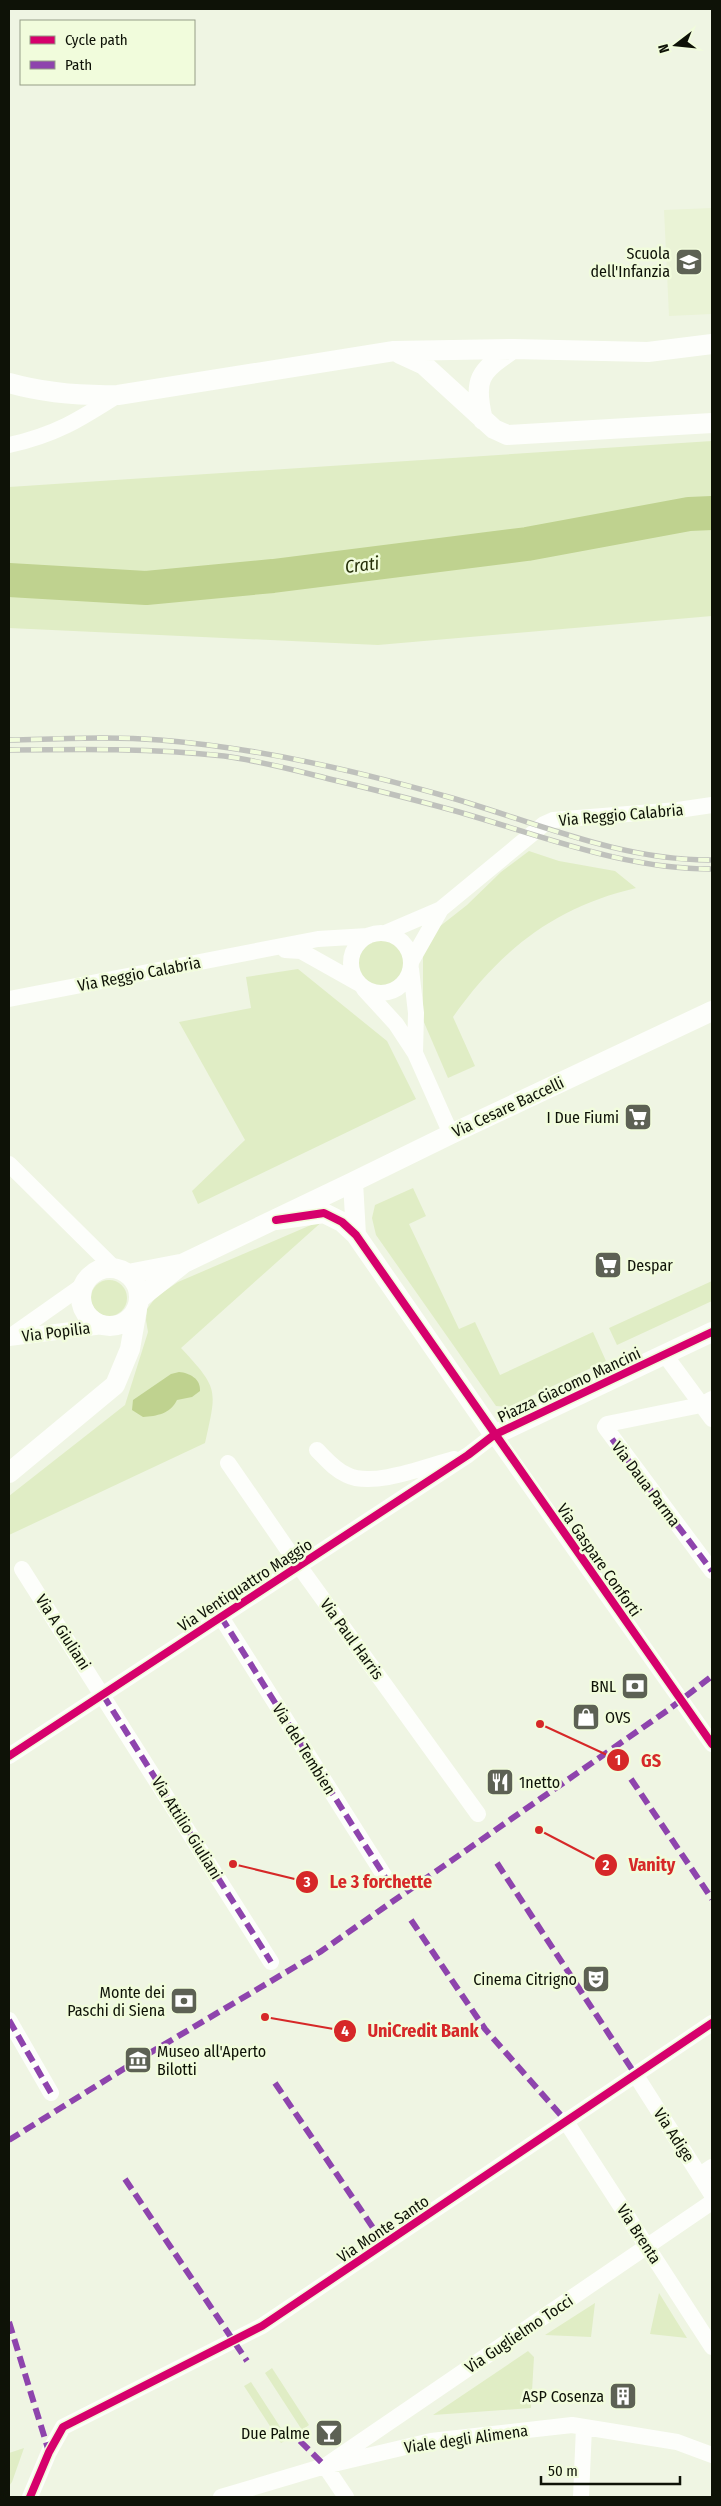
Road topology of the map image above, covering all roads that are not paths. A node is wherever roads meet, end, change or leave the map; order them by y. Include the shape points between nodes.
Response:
1 (712, 344) edge
2 (513, 349) junction
3 (394, 351) junction
4 (9, 383) edge
5 (118, 395) junction
6 (483, 420) junction
7 (712, 423) edge
8 (9, 445) edge
9 (712, 805) edge
10 (441, 910) junction
11 (385, 933) junction
12 (368, 936) junction
13 (270, 949) junction
14 (411, 964) junction
15 (360, 985) junction
16 (9, 999) edge
17 (712, 1011) edge
18 (415, 1053) junction
19 (451, 1134) junction
20 (9, 1164) edge
21 (353, 1182) junction
22 (276, 1220) junction
23 (356, 1235) junction
24 (184, 1263) junction
25 (121, 1271) junction
26 (82, 1286) junction
27 (138, 1304) junction
28 (103, 1326) junction
29 (712, 1332) edge
30 (9, 1338) edge
31 (665, 1355) junction
32 (706, 1402) edge
33 (712, 1419) edge
34 (494, 1435) junction
35 (317, 1450) dead end
36 (468, 1455) junction
37 (228, 1463) dead end
38 (9, 1473) edge
39 (299, 1566) junction
40 (22, 1569) dead end
41 (712, 1571) edge
42 (221, 1617) junction
43 (103, 1695) junction
44 (712, 1744) edge
45 (9, 1756) edge
46 (478, 1814) dead end
47 (387, 1880) dead end
48 (271, 1962) dead end
49 (9, 2020) edge
50 (712, 2023) edge
51 (635, 2074) junction
52 (51, 2093) dead end
53 (566, 2120) junction
54 (706, 2171) edge
55 (712, 2195) edge
56 (712, 2202) edge
57 (647, 2246) junction
58 (712, 2347) edge
59 (584, 2427) junction
60 (712, 2455) edge
61 (325, 2466) junction
62 (30, 2497) edge
63 (221, 2497) edge
64 (346, 2497) edge
65 (581, 2497) edge

1 - 2 street via 648,352
2 - 3 street
2 - 6 street via 490,364 481,375 478,387
3 - 5 street
3 - 6 street via 424,365
4 - 5 street via 39,392
5 - 8 street via 73,424 41,438
6 - 7 street via 507,435
9 - 10 street, Via Reggio Calabria via 553,820 544,824
10 - 11 street, Via Reggio Calabria
10 - 14 street, Via Reggio Calabria
11 - 12 street, Via Reggio Calabria
11 - 14 street via 403,942 409,950
12 - 13 street, Via Reggio Calabria via 318,939
12 - 15 street via 355,948 352,957 351,966
13 - 15 street, Via Reggio Calabria via 301,951
13 - 16 street, Via Reggio Calabria
14 - 15 street, Via Reggio Calabria via 408,977 396,990 379,993
14 - 18 street via 416,1013
15 - 18 street via 396,1024
17 - 19 street, Via Cesare Baccelli
18 - 19 street
19 - 21 street, Via Cesare Baccelli
20 - 25 street
21 - 22 street, Via Cesare Baccelli
21 - 23 street
22 - 23 street, Piazza Giacomo Mancini via 324,1213 342,1222
22 - 24 street
23 - 34 street, Piazza Giacomo Mancini
24 - 25 street
24 - 27 street
25 - 26 street via 95,1272
25 - 27 street via 134,1282
26 - 28 street via 80,1294 84,1311 88,1318
26 - 30 street, Via Popilia
27 - 28 street via 123,1323
27 - 38 street via 130,1349 115,1385
28 - 30 street, Via Popilia
29 - 31 street, Piazza Giacomo Mancini
31 - 32 street
31 - 34 street, Piazza Giacomo Mancini
32 - 33 street
32 - 41 street, Via Daua Parma via 605,1426
34 - 36 street, Via Ventiquattro Maggio
34 - 44 street, Via Gaspare Conforti
35 - 36 street via 334,1468 348,1476 363,1479 380,1478
36 - 39 street, Via Ventiquattro Maggio
37 - 39 street, Via Paul Harris
39 - 42 street, Via Ventiquattro Maggio
39 - 46 street, Via Paul Harris
40 - 43 street, Via A Giuliani
42 - 43 street, Via Ventiquattro Maggio
42 - 47 street, Via del Tembien
43 - 45 street, Via Ventiquattro Maggio
43 - 48 street, Via Attilio Giuliani
49 - 52 street
50 - 51 street, Via Monte Santo
51 - 53 street, Via Monte Santo
51 - 54 street, Via Adige
53 - 57 street, Via Brenta
53 - 62 street, Via Monte Santo via 262,2326 63,2426
54 - 55 street, Via Adige
56 - 57 street, Via Guglielmo Tocci
57 - 58 street, Via Brenta
57 - 61 street, Via Guglielmo Tocci
59 - 60 street, Viale degli Alimena via 677,2442
59 - 61 street, Viale degli Alimena via 572,2425 431,2441
59 - 65 street
61 - 63 street, Viale degli Alimena
61 - 64 street

